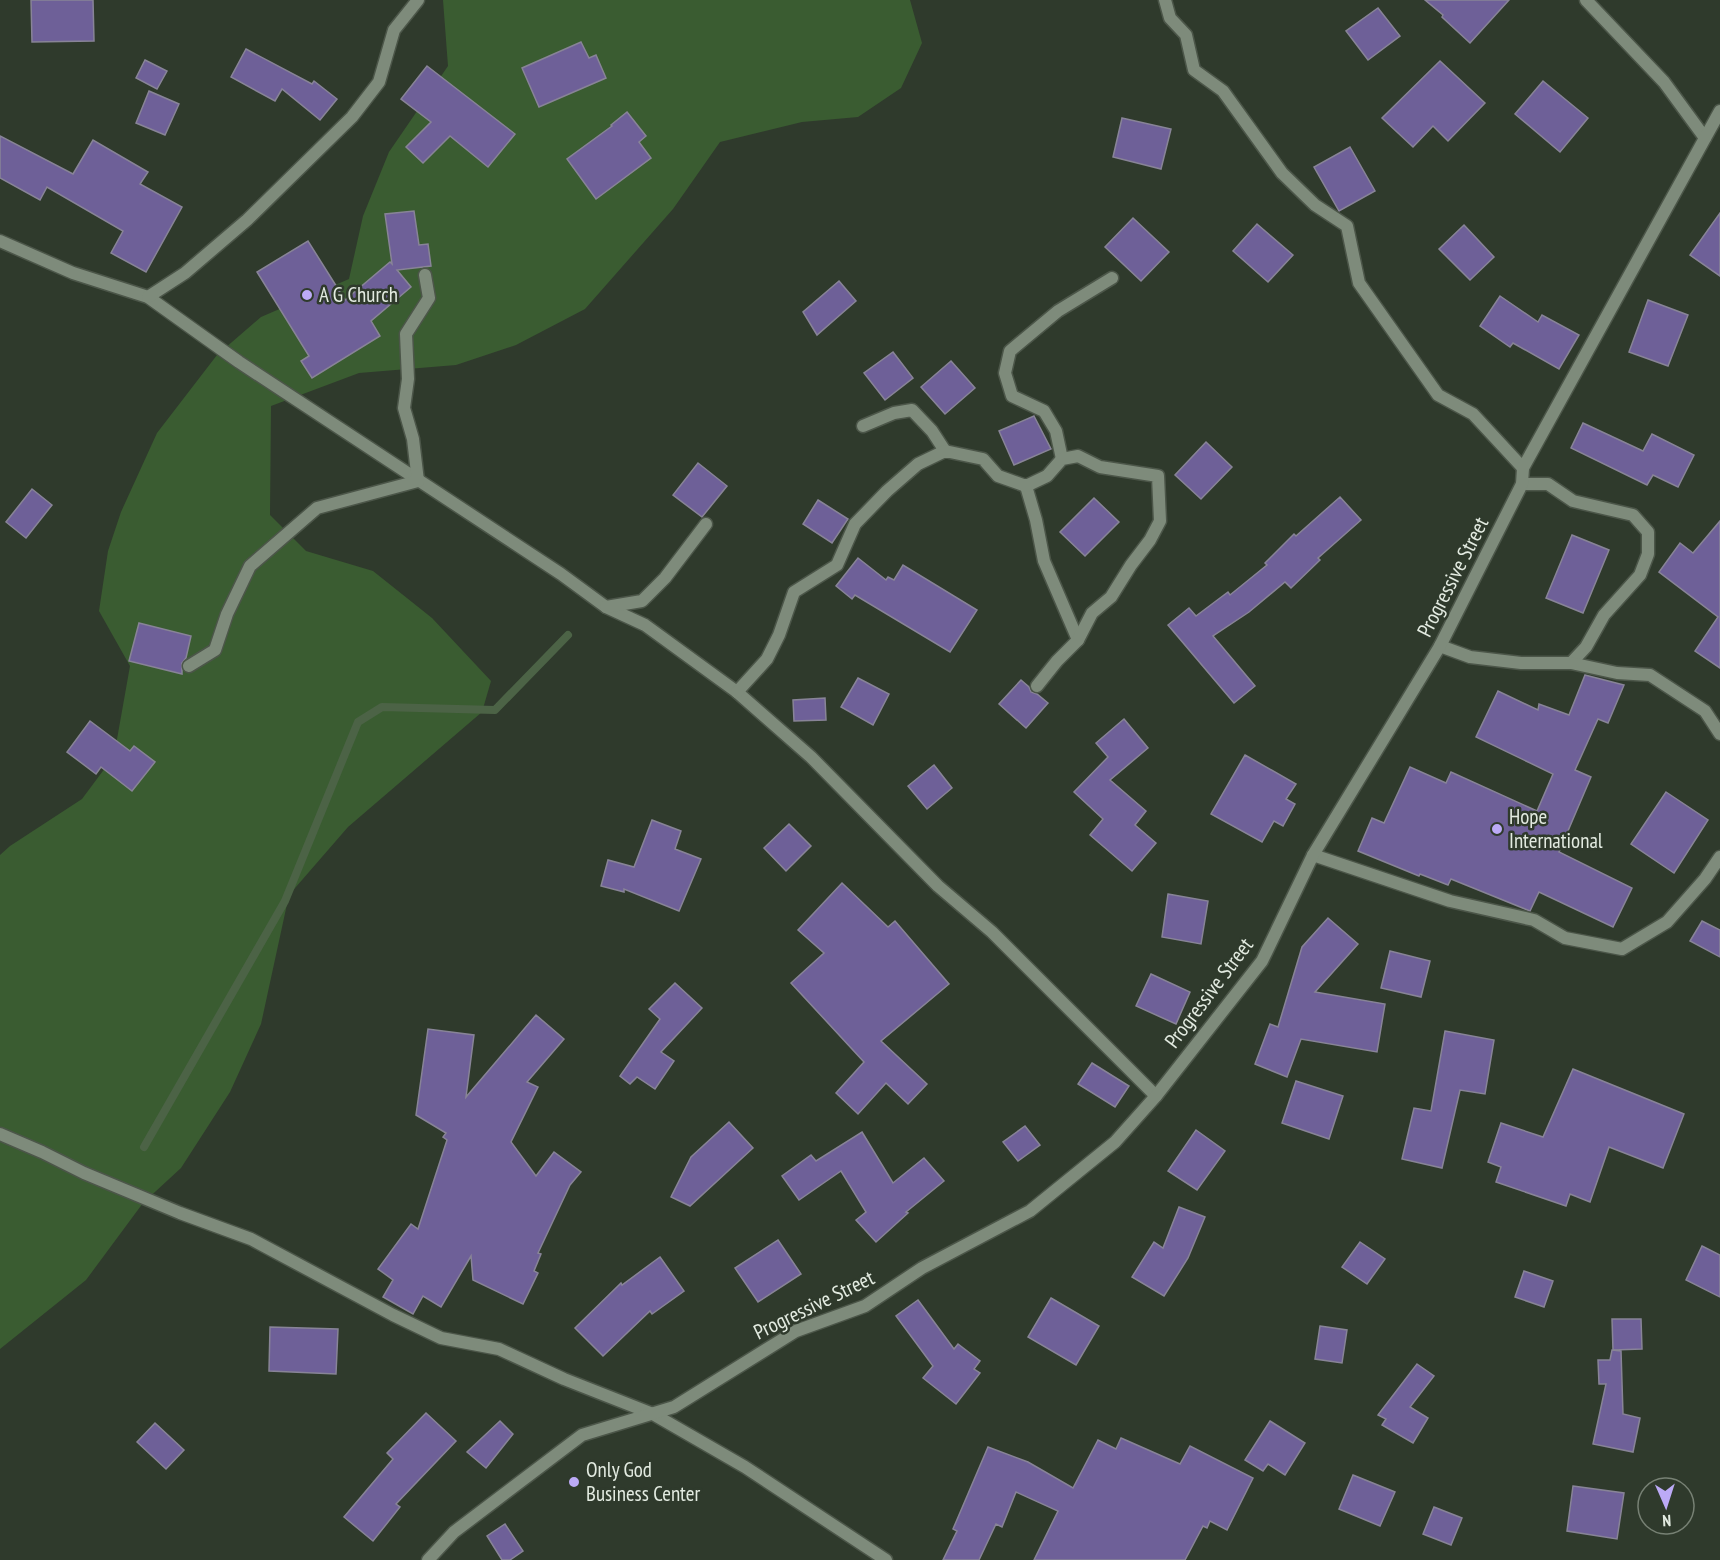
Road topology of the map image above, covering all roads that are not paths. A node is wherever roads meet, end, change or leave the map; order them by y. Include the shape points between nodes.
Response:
1 (418, 0) edge
2 (1165, 0) edge
3 (1586, 0) edge
4 (1720, 111) edge
5 (1705, 138) junction
6 (0, 241) edge
7 (425, 275) dead end
8 (1112, 278) dead end
9 (148, 297) junction
10 (863, 426) dead end
11 (945, 451) junction
12 (1062, 459) junction
13 (1523, 468) junction
14 (418, 481) junction
15 (1522, 484) junction
16 (1026, 486) junction
17 (706, 524) dead end
18 (606, 607) junction
19 (1078, 640) junction
20 (1440, 646) junction
21 (1571, 663) junction
22 (189, 666) dead end
23 (1037, 686) dead end
24 (737, 692) junction
25 (1720, 734) edge
26 (1313, 855) junction
27 (1720, 857) edge
28 (1156, 1096) junction
29 (0, 1134) edge
30 (653, 1414) junction
31 (428, 1560) edge
32 (886, 1560) edge

1 - 9 street via 394,30 379,82 352,117 247,220 185,273
2 - 13 street via 1170,18 1186,35 1194,70 1223,91 1282,173 1315,205 1347,226 1359,283 1438,395 1473,414
3 - 5 street via 1664,82
4 - 5 street, Progressive Street
5 - 13 street, Progressive Street
6 - 9 street via 73,273
7 - 14 street via 429,298 406,334 408,379 404,408 413,439
8 - 12 street via 1058,311 1010,351 1005,373 1012,396 1044,411 1056,430
9 - 14 street
10 - 11 street via 912,410
11 - 16 street via 983,459 998,476
11 - 24 street via 918,464 887,491 855,524 837,565 794,592 767,659
12 - 16 street via 1047,476
12 - 19 street via 1078,456 1100,468 1158,476 1160,521 1111,597 1092,613
13 - 15 street, Progressive Street
14 - 18 street
14 - 22 street via 317,508 250,566 215,650
15 - 20 street, Progressive Street
15 - 21 street via 1548,484 1573,501 1633,515 1648,532 1647,554 1640,575
16 - 19 street via 1044,561
17 - 18 street via 642,601
18 - 24 street via 645,625
19 - 23 street
20 - 21 street via 1470,657
20 - 26 street, Progressive Street
21 - 25 street via 1650,675 1705,711
24 - 28 street via 811,757 938,886 992,933
26 - 27 street via 1450,901 1534,920 1565,938 1622,949 1667,922
26 - 28 street, Progressive Street via 1262,961
28 - 30 street, Progressive Street via 1115,1142 1030,1211 922,1269 865,1306 796,1331 674,1407
29 - 30 street via 84,1173 251,1239 441,1338 499,1349
30 - 31 street, Progressive Street via 582,1436 454,1532
30 - 32 street via 745,1467

